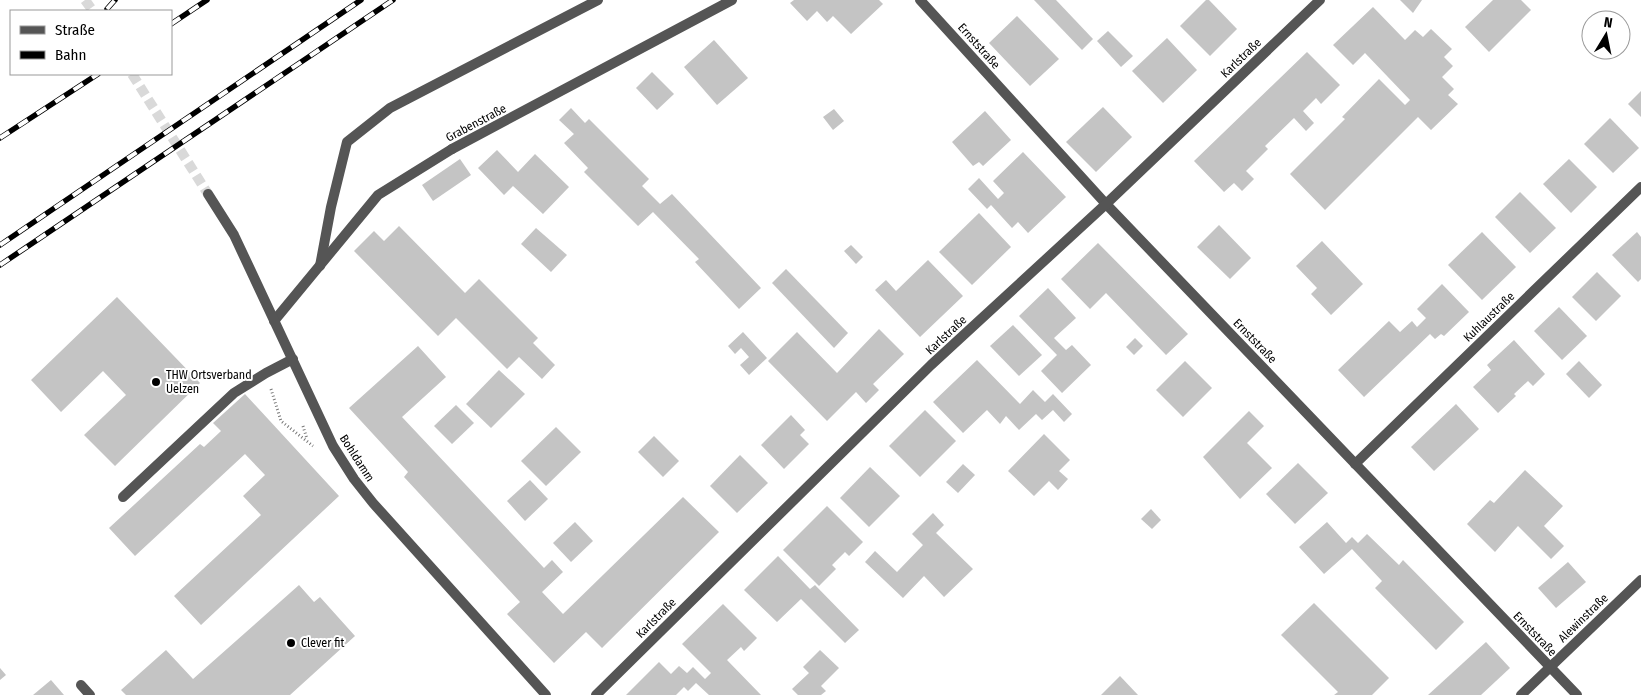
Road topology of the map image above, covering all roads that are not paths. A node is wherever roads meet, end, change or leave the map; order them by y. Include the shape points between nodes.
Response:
1 (598, 0) edge
2 (732, 0) edge
3 (920, 0) edge
4 (1320, 0) edge
5 (1641, 187) edge
6 (208, 194) tunnel mouth
7 (1106, 204) junction
8 (320, 266) junction
9 (274, 321) junction
10 (292, 359) junction
11 (1355, 464) junction
12 (123, 497) dead end
13 (1641, 580) edge
14 (1550, 667) junction
15 (82, 685) dead end
16 (90, 695) edge
17 (546, 695) edge
18 (596, 695) edge
19 (1520, 695) edge
20 (1577, 695) edge

1 - 8 street via 390,108 347,142
2 - 8 street, Grabenstraße via 452,150 378,195
3 - 7 street, Ernststraße
4 - 7 street, Karlstraße
5 - 11 street, Kuhlaustraße
6 - 9 street, Bohldamm via 234,235
7 - 11 street, Ernststraße
7 - 18 street, Karlstraße via 931,365
8 - 9 street, Grabenstraße
9 - 10 street, Bohldamm
10 - 12 street via 234,393
10 - 17 street, Bohldamm via 333,446 354,479
11 - 14 street, Ernststraße
13 - 14 street, Alewinstraße
14 - 19 street, Alewinstraße
14 - 20 street, Ernststraße
15 - 16 street

